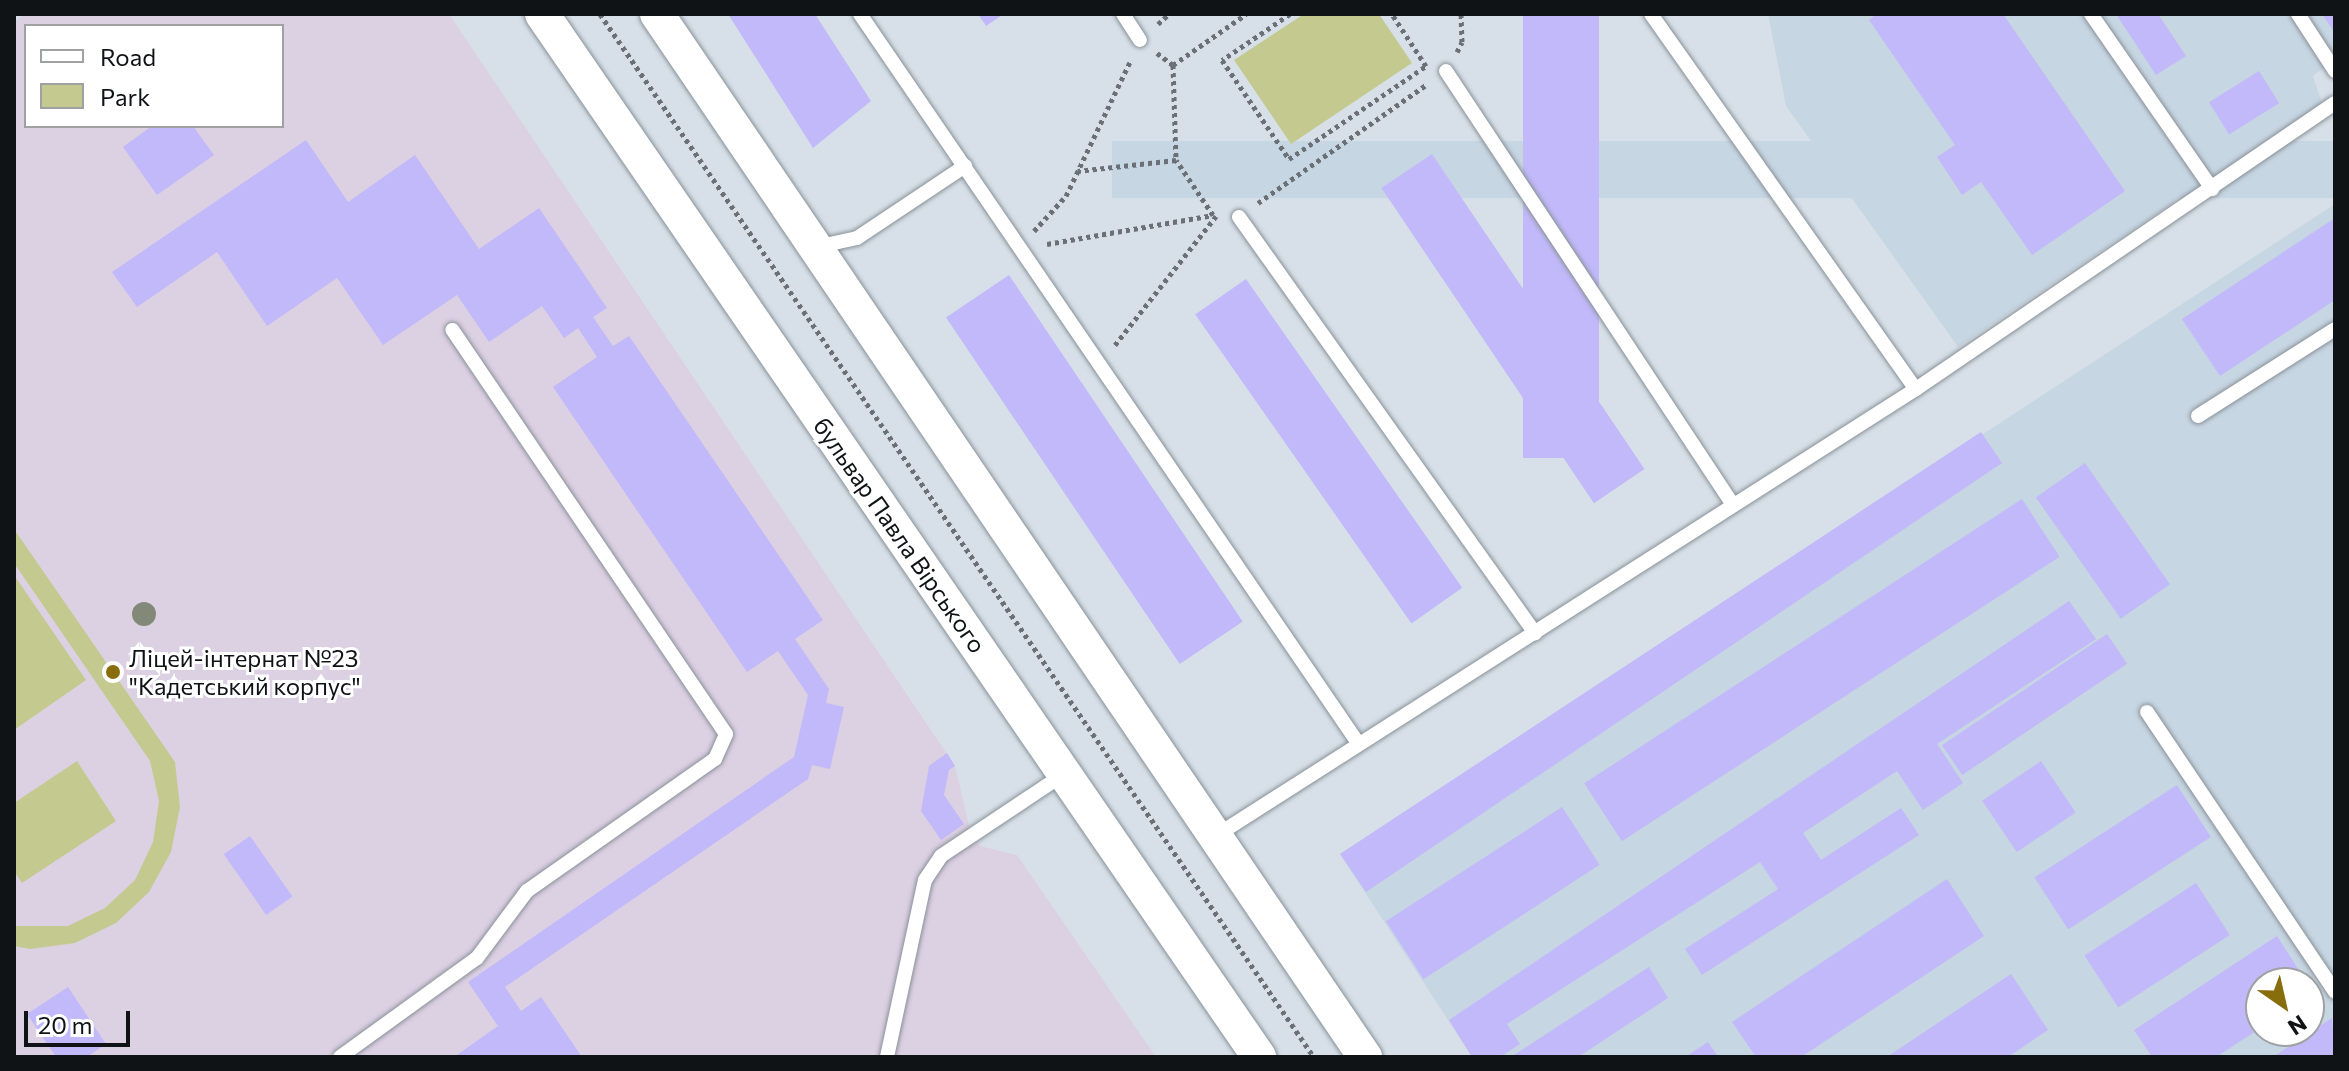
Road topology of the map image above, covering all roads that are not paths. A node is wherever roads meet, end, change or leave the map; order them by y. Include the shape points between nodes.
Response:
1 (542, 14) edge
2 (657, 14) edge
3 (860, 14) edge
4 (1123, 14) edge
5 (1651, 14) edge
6 (2091, 14) edge
7 (2298, 14) edge
8 (1140, 40) road end
9 (1446, 71) road end
10 (2335, 71) edge
11 (2335, 103) edge
12 (965, 166) junction
13 (2212, 189) junction
14 (1239, 217) dead end
15 (815, 247) junction
16 (2335, 329) edge
17 (452, 330) dead end
18 (1916, 389) junction
19 (2198, 416) dead end
20 (1733, 505) junction
21 (1535, 633) junction
22 (2147, 712) dead end
23 (1358, 743) junction
24 (1064, 774) junction
25 (1214, 837) junction
26 (2335, 992) edge
27 (340, 1057) edge
28 (887, 1057) edge
29 (1259, 1057) edge
30 (1365, 1057) edge

1 - 24 street, бульвар Павла Вірського
2 - 15 street
3 - 12 lane
4 - 8 lane
5 - 18 lane
6 - 13 lane
7 - 10 lane
9 - 20 lane
11 - 13 lane
12 - 15 lane via 857,238
12 - 23 lane
13 - 18 lane
14 - 21 lane
15 - 25 street
16 - 19 lane
17 - 27 lane via 726,734 715,759 527,891 477,958
18 - 20 lane
20 - 21 lane
21 - 23 lane
22 - 26 lane
23 - 25 lane
24 - 28 lane via 941,856 925,880
24 - 29 street, бульвар Павла Вірського
25 - 30 street

